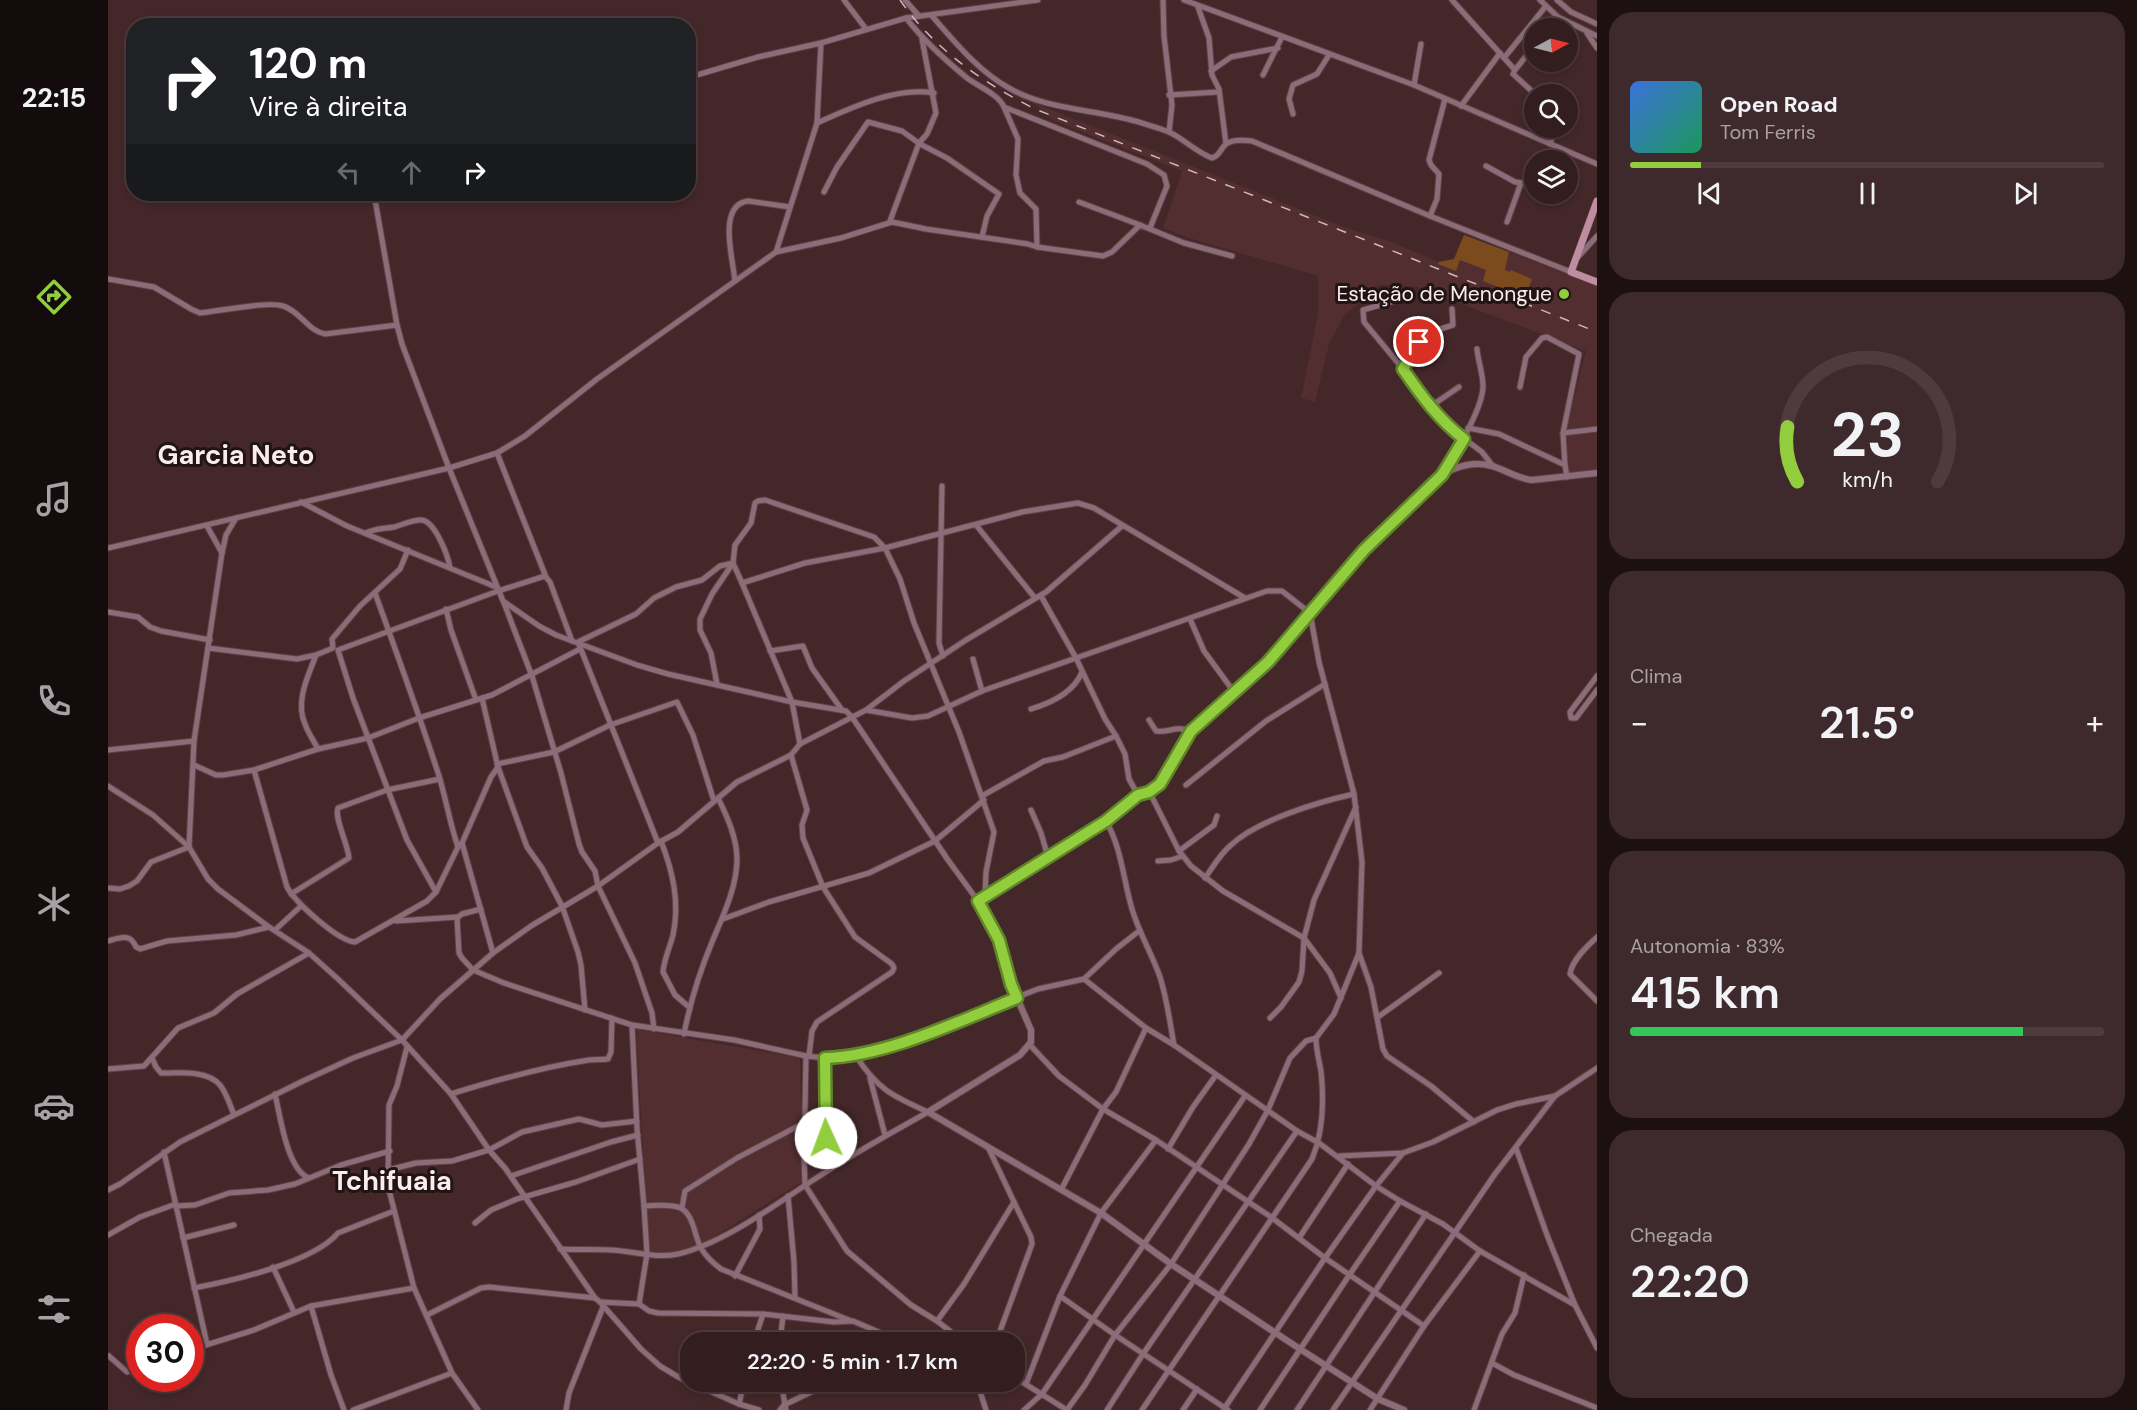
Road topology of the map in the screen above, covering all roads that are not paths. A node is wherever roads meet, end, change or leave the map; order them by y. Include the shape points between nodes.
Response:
1 (844, 0) edge
2 (904, 0) edge
3 (985, 0) edge
4 (1038, 0) edge
5 (1163, 0) edge
6 (1184, 0) edge
7 (1452, 0) edge
8 (1540, 0) edge
9 (1557, 0) edge
10 (1546, 6) junction
11 (1198, 7) junction
12 (984, 9) junction
13 (1571, 12) junction
14 (919, 16) junction
15 (932, 16) junction
16 (1558, 17) edge
17 (906, 18) junction
18 (1568, 18) edge
19 (1597, 24) edge
20 (1578, 28) edge
21 (866, 29) junction
22 (1586, 32) junction
23 (1597, 36) edge
24 (1282, 37) junction
25 (922, 39) junction
26 (821, 43) junction
27 (1421, 44) dead end
28 (1278, 48) junction
29 (1597, 48) edge
30 (1329, 55) junction
31 (1502, 56) junction
32 (1524, 59) edge
33 (1515, 70) junction
34 (1211, 71) junction
35 (696, 75) edge
36 (1263, 75) dead end
37 (1524, 84) edge
38 (1414, 85) junction
39 (1218, 92) junction
40 (934, 93) junction
41 (1169, 94) junction
42 (1445, 99) junction
43 (1461, 106) junction
44 (1004, 107) junction
45 (1293, 114) dead end
46 (817, 123) junction
47 (1169, 132) junction
48 (1552, 138) edge
49 (920, 144) junction
50 (1227, 144) junction
51 (1550, 144) junction
52 (1561, 149) joint
53 (1597, 164) edge
54 (1486, 166) dead end
55 (1521, 183) junction
56 (1524, 183) edge
57 (824, 192) dead end
58 (376, 201) edge
59 (1597, 201) edge
60 (1079, 202) dead end
61 (790, 207) junction
62 (1430, 216) junction
63 (892, 222) junction
64 (1507, 222) dead end
65 (1140, 225) junction
66 (1150, 228) junction
67 (1597, 236) edge
68 (982, 237) junction
69 (1590, 244) junction
70 (1037, 247) junction
71 (1597, 247) edge
72 (776, 252) junction
73 (1232, 256) dead end
74 (1575, 260) junction
75 (1570, 272) junction
76 (108, 279) edge
77 (735, 281) junction
78 (1597, 282) edge
79 (1391, 302) dead end
80 (1452, 309) dead end
81 (397, 325) junction
82 (1477, 350) dead end
83 (1403, 369) junction
84 (1459, 387) dead end
85 (1520, 387) dead end
86 (1431, 406) junction
87 (1468, 428) junction
88 (1597, 429) edge
89 (1563, 432) junction
90 (1464, 439) junction
91 (497, 453) junction
92 (1492, 465) junction
93 (1565, 465) junction
94 (449, 468) junction
95 (1597, 473) edge
96 (1442, 475) junction
97 (1567, 477) junction
98 (942, 486) dead end
99 (301, 502) junction
100 (236, 518) junction
101 (976, 525) junction
102 (207, 526) junction
103 (1122, 526) junction
104 (366, 533) junction
105 (942, 534) junction
106 (108, 548) edge
107 (885, 548) junction
108 (408, 550) junction
109 (222, 553) junction
110 (733, 563) junction
111 (450, 568) junction
112 (546, 577) junction
113 (742, 583) junction
114 (497, 589) junction
115 (375, 593) junction
116 (1038, 597) junction
117 (1245, 598) junction
118 (503, 601) junction
119 (446, 609) junction
120 (108, 612) edge
121 (1310, 612) junction
122 (1190, 619) junction
123 (389, 631) junction
124 (210, 640) junction
125 (575, 641) junction
126 (208, 648) junction
127 (335, 649) junction
128 (580, 649) junction
129 (770, 651) junction
130 (316, 655) junction
131 (943, 656) junction
132 (1076, 658) junction
133 (973, 659) dead end
134 (931, 664) junction
135 (1082, 672) junction
136 (532, 676) junction
137 (1597, 676) edge
138 (717, 684) junction
139 (1324, 684) junction
140 (1597, 690) edge
141 (982, 691) junction
142 (1234, 692) junction
143 (479, 699) junction
144 (792, 702) junction
145 (948, 707) junction
146 (1031, 709) dead end
147 (842, 710) junction
148 (867, 710) junction
149 (852, 717) junction
150 (419, 718) junction
151 (1149, 720) dead end
152 (610, 725) junction
153 (1191, 731) junction
154 (1116, 736) junction
155 (368, 738) junction
156 (194, 741) junction
157 (800, 744) junction
158 (318, 749) junction
159 (108, 750) edge
160 (554, 752) junction
161 (791, 755) junction
162 (194, 765) junction
163 (498, 765) junction
164 (254, 770) junction
165 (440, 779) junction
166 (1186, 785) dead end
167 (108, 786) edge
168 (387, 790) junction
169 (1149, 792) junction
170 (1353, 794) junction
171 (1138, 795) junction
172 (983, 798) junction
173 (716, 799) junction
174 (1356, 807) junction
175 (1031, 810) dead end
176 (1217, 816) dead end
177 (1106, 821) junction
178 (935, 841) junction
179 (660, 842) junction
180 (460, 845) junction
181 (189, 847) junction
182 (1181, 853) junction
183 (1048, 857) junction
184 (1158, 861) dead end
185 (1205, 878) junction
186 (598, 886) junction
187 (823, 887) junction
188 (108, 888) edge
189 (436, 892) junction
190 (291, 894) junction
191 (985, 896) junction
192 (978, 901) junction
193 (301, 906) junction
194 (562, 906) junction
195 (481, 909) junction
196 (458, 917) junction
197 (723, 919) junction
198 (395, 921) junction
199 (272, 928) junction
200 (1139, 931) junction
201 (1597, 937) edge
202 (1304, 938) junction
203 (108, 941) edge
204 (309, 953) junction
205 (493, 953) junction
206 (1359, 953) junction
207 (473, 970) junction
208 (1439, 973) dead end
209 (1084, 979) junction
210 (1017, 998) junction
211 (1341, 998) junction
212 (1597, 1000) edge
213 (689, 1007) junction
214 (585, 1010) junction
215 (1378, 1017) junction
216 (612, 1018) junction
217 (1270, 1018) dead end
218 (632, 1025) junction
219 (1146, 1028) junction
220 (654, 1029) junction
221 (684, 1034) junction
222 (1316, 1038) junction
223 (402, 1040) junction
224 (1030, 1045) junction
225 (1174, 1045) junction
226 (407, 1047) junction
227 (807, 1056) junction
228 (856, 1056) junction
229 (152, 1058) junction
230 (825, 1058) junction
231 (1597, 1068) edge
232 (108, 1069) edge
233 (1216, 1075) junction
234 (869, 1077) junction
235 (275, 1094) junction
236 (451, 1094) junction
237 (1245, 1096) junction
238 (1554, 1096) junction
239 (1103, 1109) junction
240 (1268, 1110) junction
241 (928, 1112) junction
242 (234, 1115) junction
243 (636, 1121) junction
244 (1474, 1122) junction
245 (804, 1123) junction
246 (1297, 1131) junction
247 (638, 1135) junction
248 (885, 1136) junction
249 (1156, 1140) junction
250 (1319, 1143) junction
251 (988, 1147) junction
252 (1516, 1148) junction
253 (1168, 1149) junction
254 (489, 1150) junction
255 (390, 1151) junction
256 (164, 1152) junction
257 (1403, 1153) junction
258 (1338, 1156) junction
259 (640, 1159) junction
260 (839, 1163) junction
261 (1348, 1164) junction
262 (1197, 1167) junction
263 (388, 1170) junction
264 (511, 1176) junction
265 (309, 1178) junction
266 (805, 1185) junction
267 (1221, 1185) junction
268 (1376, 1186) junction
269 (108, 1190) edge
270 (1061, 1190) junction
271 (788, 1196) junction
272 (525, 1197) junction
273 (1247, 1201) junction
274 (1400, 1201) junction
275 (1014, 1202) junction
276 (176, 1205) junction
277 (645, 1206) junction
278 (682, 1208) junction
279 (394, 1211) junction
280 (1101, 1213) junction
281 (1426, 1214) junction
282 (759, 1215) junction
283 (1271, 1217) junction
284 (475, 1223) dead end
285 (234, 1225) dead end
286 (1456, 1233) junction
287 (108, 1235) edge
288 (183, 1238) junction
289 (1299, 1238) junction
290 (1143, 1244) junction
291 (701, 1247) junction
292 (560, 1250) junction
293 (1480, 1251) junction
294 (647, 1254) junction
295 (1325, 1258) junction
296 (1171, 1264) junction
297 (273, 1267) junction
298 (1350, 1274) junction
299 (1524, 1275) junction
300 (735, 1276) junction
301 (1195, 1280) junction
302 (194, 1288) junction
303 (414, 1288) junction
304 (1375, 1291) junction
305 (1060, 1296) junction
306 (1221, 1296) junction
307 (795, 1297) junction
308 (599, 1302) junction
309 (639, 1304) junction
310 (1575, 1305) junction
311 (310, 1306) junction
312 (1402, 1309) junction
313 (294, 1312) junction
314 (763, 1314) junction
315 (427, 1315) junction
316 (783, 1316) junction
317 (1093, 1319) junction
318 (853, 1321) junction
319 (937, 1321) junction
320 (1424, 1326) junction
321 (1274, 1331) junction
322 (757, 1332) edge
323 (781, 1332) edge
324 (874, 1332) edge
325 (951, 1332) edge
326 (1000, 1332) edge
327 (1115, 1335) junction
328 (207, 1344) junction
329 (204, 1345) edge
330 (1597, 1348) edge
331 (1300, 1349) junction
332 (1143, 1354) junction
333 (109, 1356) edge
334 (1492, 1363) junction
335 (1327, 1366) junction
336 (1169, 1370) junction
337 (126, 1371) edge
338 (452, 1373) junction
339 (1353, 1383) junction
340 (1026, 1384) joint
341 (1197, 1389) junction
342 (742, 1392) edge
343 (782, 1392) edge
344 (813, 1392) edge
345 (980, 1392) edge
346 (1042, 1394) junction
347 (1378, 1399) junction
348 (380, 1401) junction
349 (739, 1404) junction
350 (783, 1408) edge
351 (1596, 1408) edge
352 (1225, 1409) edge
353 (344, 1410) edge
354 (353, 1410) edge
355 (381, 1410) edge
356 (478, 1410) edge
357 (566, 1410) edge
358 (759, 1410) edge
359 (986, 1410) edge
360 (1024, 1410) edge
361 (1067, 1410) edge
362 (1107, 1410) edge
363 (1142, 1410) edge
364 (1183, 1410) edge
365 (1260, 1410) edge
366 (1297, 1410) edge
367 (1333, 1410) edge
368 (1370, 1410) edge
369 (1404, 1410) edge
370 (1474, 1410) edge

1 - 21 street
2 - 14 street
3 - 12 street
4 - 12 street
5 - 41 street
6 - 11 street
7 - 31 street
8 - 10 street
9 - 13 street
10 - 16 street
10 - 31 street
11 - 24 street
11 - 34 street via 1209,38
12 - 15 street
13 - 18 street
13 - 19 street
14 - 15 street
14 - 17 street
15 - 47 street via 984,70 1009,88 1051,103 1119,116
17 - 21 street
17 - 25 street
20 - 22 street
21 - 26 street
22 - 23 street
22 - 29 street
24 - 28 street
24 - 30 street
25 - 40 street
25 - 44 street
26 - 35 street
26 - 46 street
27 - 38 street
28 - 34 street via 1231,57
28 - 36 street
30 - 38 street
30 - 45 street via 1317,74 1293,85 1288,99
31 - 33 street
31 - 43 street
32 - 33 street
33 - 37 street via 1513,74
34 - 39 street
38 - 42 street
39 - 41 street
39 - 50 street
40 - 46 street via 876,99
40 - 49 street via 936,113
41 - 47 street
42 - 43 street
42 - 62 street via 1429,160 1439,174 1437,199
43 - 51 street
44 - 66 street via 1147,164 1164,175 1167,186
44 - 70 street via 1018,139 1016,175 1020,193 1036,209
46 - 61 street
47 - 50 street via 1209,158 1217,156
48 - 51 street
49 - 57 street via 902,130 868,123
49 - 63 street
49 - 68 street via 999,194 987,216
50 - 62 street via 1252,141
51 - 52 street
52 - 53 street
54 - 55 street
55 - 56 street
55 - 64 street
58 - 81 street
59 - 74 main road
60 - 65 street
61 - 72 street
61 - 77 street via 748,201 733,209 728,222
62 - 75 street
63 - 68 street
63 - 72 street
65 - 66 street
65 - 70 street via 1103,256
66 - 73 street via 1184,243
67 - 69 street
68 - 70 street
69 - 71 street
69 - 74 street
72 - 77 street
74 - 75 main road
75 - 78 main road
76 - 81 street via 154,287 200,313 284,306 317,333
77 - 91 street
79 - 83 street via 1365,309 1363,319
80 - 83 street via 1453,325 1428,333
81 - 94 street
82 - 87 street via 1483,388
83 - 86 street
84 - 86 street
85 - 89 street via 1526,357 1542,338 1578,352
86 - 90 street
87 - 90 street
87 - 93 street via 1499,434
88 - 89 street
89 - 93 street
90 - 92 street
90 - 96 street
91 - 94 street
91 - 112 street
92 - 96 street via 1460,466
92 - 97 street via 1527,480
93 - 97 street
94 - 99 street
94 - 114 street
95 - 97 street
96 - 121 street via 1364,550
98 - 105 street
99 - 100 street
99 - 104 street
100 - 102 street
100 - 109 street
101 - 103 street via 1022,512 1078,503
101 - 105 street
101 - 116 street
102 - 106 street
102 - 109 street
103 - 116 street
103 - 117 street
104 - 108 street
104 - 111 street via 419,519 425,521 447,554
105 - 107 street
105 - 131 street via 939,643
107 - 110 street via 874,537 762,500 755,503 752,523 735,545
107 - 113 street via 805,563
107 - 134 street
108 - 111 street
108 - 115 street via 400,570
109 - 124 street
110 - 113 street
110 - 125 street via 654,598 636,614
110 - 138 street via 699,619
111 - 114 street
112 - 114 street
112 - 125 street
113 - 129 street
114 - 118 street
114 - 119 street
115 - 123 street
115 - 127 street via 332,639
116 - 131 street
116 - 132 street
117 - 121 street via 1282,591
117 - 122 street
118 - 125 street via 539,626
118 - 136 street
119 - 123 street
119 - 143 street
120 - 124 street via 138,617 161,631
121 - 139 street
121 - 142 street via 1268,662
122 - 132 street
122 - 142 street via 1204,651
123 - 127 street
123 - 150 street
124 - 126 street
125 - 128 street
125 - 138 street via 637,665
126 - 130 street via 297,659
126 - 156 street
127 - 130 street
127 - 155 street
128 - 136 street
128 - 152 street
129 - 144 street
129 - 147 street via 803,646 812,668
130 - 158 street via 301,704 305,725
131 - 134 street
132 - 135 street
132 - 141 street
133 - 141 street
134 - 145 street
134 - 148 street
135 - 146 street via 1078,681 1056,699
135 - 154 street
136 - 143 street
136 - 160 street
137 - 140 street via 1570,712 1571,718 1576,718
138 - 144 street
139 - 166 street via 1266,722
139 - 170 street
141 - 145 street
142 - 153 street
143 - 150 street
143 - 163 street
144 - 147 street
144 - 157 street
145 - 148 street via 920,718
145 - 172 street
147 - 149 street
148 - 149 street
149 - 157 street
149 - 178 street
150 - 155 street
150 - 165 street
151 - 153 street via 1156,731 1177,727
152 - 160 street
152 - 173 street via 677,702
152 - 179 street
153 - 169 street via 1160,784
154 - 171 street
154 - 172 street via 1044,761
155 - 158 street
155 - 168 street
156 - 159 street
156 - 162 street
157 - 161 street
158 - 164 street
160 - 163 street
160 - 186 street via 579,844 595,871
161 - 173 street via 737,782
161 - 187 street via 807,810 803,838
162 - 164 street via 216,775
162 - 181 street
163 - 180 street
163 - 194 street via 527,847
164 - 190 street
165 - 168 street
165 - 180 street via 450,826
167 - 181 street via 153,815
168 - 189 street via 407,840
168 - 190 street via 338,808 336,813 349,858
169 - 171 street
169 - 182 street
170 - 174 street
170 - 185 street via 1317,803 1248,834 1231,845
171 - 177 street
172 - 178 street
172 - 191 street via 994,835
173 - 179 street via 678,832
173 - 197 street via 737,854
174 - 202 street via 1321,885
174 - 206 street via 1362,862
175 - 183 street
176 - 182 street via 1214,825
177 - 183 street
177 - 200 street via 1119,851
178 - 187 street via 868,873
178 - 192 street
179 - 186 street
179 - 213 street via 674,884 676,905 663,972 675,995
180 - 189 street
180 - 195 street
181 - 188 street via 151,862 138,881 129,886
181 - 199 street via 218,889
182 - 184 street via 1172,860
182 - 185 street
183 - 191 street
185 - 202 street
186 - 194 street
186 - 220 street via 635,963
187 - 197 street
187 - 227 street via 855,937 894,968 817,1022
189 - 198 street
190 - 193 street
191 - 192 street
192 - 210 street via 999,940
193 - 198 street via 351,942
193 - 199 street
194 - 205 street
194 - 214 street via 581,965
195 - 196 street
195 - 205 street
196 - 198 street
196 - 207 street via 459,953
197 - 213 street
199 - 203 street via 167,941 140,950 131,938
199 - 204 street
200 - 209 street
200 - 225 street via 1160,978
201 - 212 street via 1570,974
202 - 211 street
202 - 217 street via 1299,982
204 - 223 street
204 - 229 street via 237,994 222,1008 178,1028
205 - 207 street
206 - 211 street
206 - 215 street
207 - 214 street
207 - 223 street
208 - 215 street
209 - 210 street
209 - 219 street
210 - 224 street via 1031,1030
210 - 228 street
211 - 222 street via 1329,1023
213 - 221 street
214 - 216 street
215 - 244 street via 1387,1056
216 - 218 street
216 - 236 street via 608,1059 535,1072
218 - 220 street
218 - 243 street
219 - 225 street
219 - 239 street via 1116,1092
220 - 221 street
221 - 227 street via 735,1040
222 - 240 street via 1306,1041 1290,1058
222 - 250 street via 1322,1083
223 - 226 street
223 - 235 street
224 - 239 street via 1059,1076
224 - 241 street
225 - 233 street
226 - 236 street
226 - 255 street via 389,1105
227 - 230 street
227 - 245 street
228 - 230 street
228 - 234 street
229 - 232 street via 144,1066
229 - 242 street via 161,1073 214,1079
230 - 260 street via 826,1138
231 - 238 street
233 - 237 street
233 - 253 street
234 - 241 street via 901,1100
234 - 248 street
235 - 242 street
235 - 265 street via 293,1161
236 - 254 street
237 - 240 street
237 - 262 street
238 - 244 street via 1516,1104
238 - 252 street
239 - 249 street
239 - 270 street
240 - 246 street
240 - 267 street
241 - 248 street
241 - 251 street
242 - 256 street
243 - 247 street
243 - 254 street via 602,1125 579,1119 522,1132
244 - 257 street
245 - 266 street
245 - 278 street via 685,1191
246 - 250 street
246 - 273 street
247 - 259 street
247 - 264 street
248 - 260 street
249 - 253 street
249 - 280 street
250 - 258 street
250 - 283 street
251 - 270 street
251 - 275 street
252 - 286 street
252 - 310 street
253 - 262 street
254 - 263 street via 452,1161 416,1163
254 - 264 street
255 - 263 street
255 - 265 street
256 - 269 street
256 - 276 street
257 - 258 street
257 - 268 street
258 - 261 street
259 - 272 street
259 - 277 street
260 - 266 street
261 - 268 street
261 - 289 street
262 - 267 street
262 - 290 street
263 - 279 street
264 - 272 street
265 - 276 street via 268,1190 229,1193 195,1205
266 - 271 street
266 - 319 street via 847,1251 911,1305
267 - 273 street
267 - 296 street
268 - 274 street
268 - 295 street
270 - 280 street
271 - 282 street
271 - 307 street
272 - 284 street via 491,1210
272 - 292 street
273 - 283 street
273 - 301 street
274 - 281 street
274 - 298 street
275 - 319 street
275 - 326 street via 1032,1244
276 - 287 street via 140,1217
276 - 288 street
277 - 278 street
277 - 294 street
278 - 291 street
279 - 297 street via 338,1233 311,1254
279 - 303 street
280 - 290 street
280 - 305 street
281 - 286 street
281 - 304 street
282 - 291 street
282 - 300 street via 760,1229
283 - 289 street
283 - 306 street
285 - 288 street
286 - 293 street
286 - 312 street
288 - 302 street
289 - 295 street
290 - 296 street
290 - 317 street
291 - 294 street via 662,1257
291 - 300 street via 716,1265
292 - 294 street
292 - 308 street
293 - 299 street
293 - 320 street
294 - 309 street
295 - 298 street
295 - 321 street
296 - 301 street
296 - 327 street
297 - 302 street via 233,1281
297 - 313 street
298 - 304 street
298 - 331 street
299 - 310 street
299 - 334 street via 1515,1313 1502,1334
300 - 307 street
301 - 306 street
301 - 332 street
302 - 328 street
303 - 311 street
303 - 315 street
304 - 312 street
304 - 335 street
305 - 317 street
305 - 340 street
306 - 321 street
306 - 336 street
307 - 318 street
308 - 309 street
308 - 315 street via 489,1287
308 - 349 street via 660,1366
308 - 357 street
309 - 314 street via 658,1313
310 - 330 street
311 - 313 street
311 - 353 street
312 - 320 street
312 - 339 street
313 - 328 street via 254,1330
314 - 316 street
314 - 322 street
315 - 338 street
316 - 318 street
316 - 323 street
317 - 327 street
317 - 346 street
318 - 324 street
319 - 325 street
320 - 347 street
321 - 331 street
321 - 352 street
327 - 332 street
327 - 361 street
328 - 329 street
331 - 335 street
331 - 365 street
332 - 336 street
332 - 362 street
333 - 337 street
334 - 351 street
334 - 370 street
335 - 339 street
335 - 366 street
336 - 341 street
336 - 363 street
338 - 348 street
338 - 356 street
339 - 347 street
339 - 367 street
340 - 346 street
341 - 352 street
341 - 364 street
342 - 349 street
343 - 350 street
344 - 350 street
345 - 359 street
346 - 360 street
346 - 361 street
347 - 368 street
347 - 369 street
348 - 354 street
348 - 355 street
349 - 358 street

